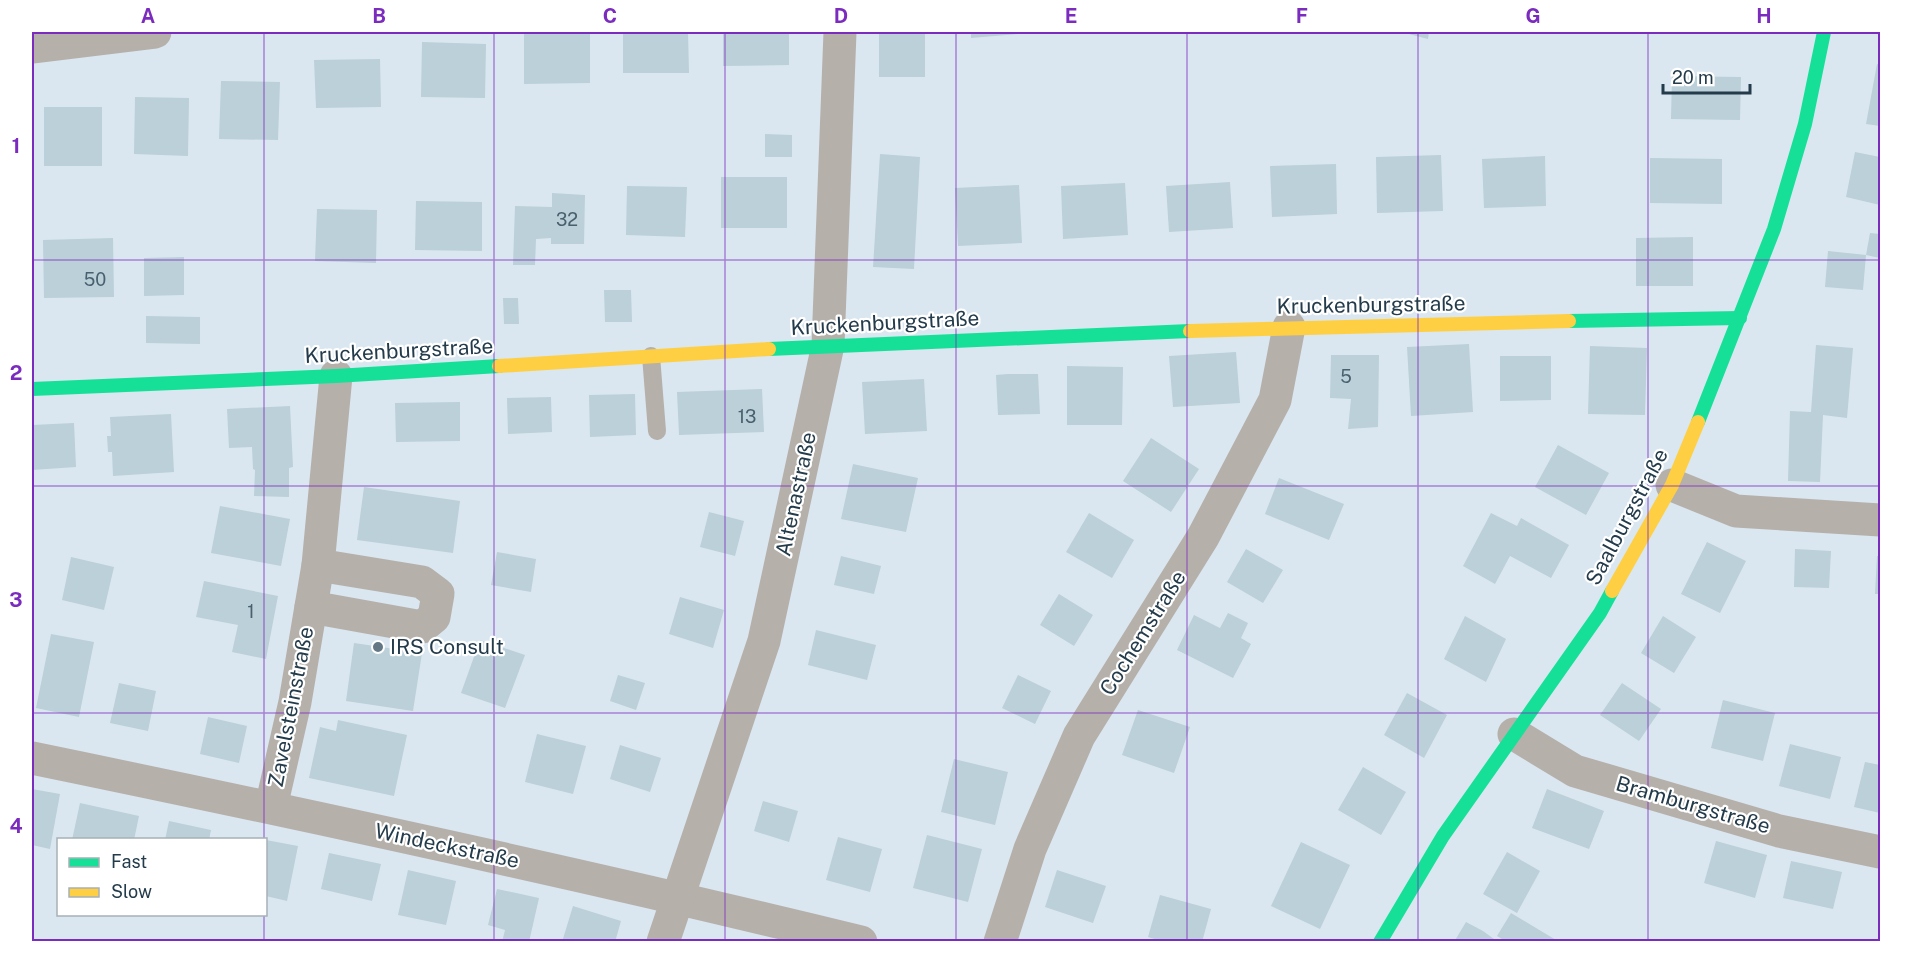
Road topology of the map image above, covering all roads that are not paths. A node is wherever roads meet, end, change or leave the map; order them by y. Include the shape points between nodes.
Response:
1 (155, 32) edge
2 (840, 32) edge
3 (1824, 32) edge
4 (32, 47) edge
5 (1740, 318) junction
6 (1289, 327) junction
7 (828, 345) junction
8 (651, 356) junction
9 (336, 376) junction
10 (32, 389) edge
11 (657, 431) dead end
12 (1672, 485) junction
13 (1881, 520) edge
14 (318, 565) junction
15 (311, 607) junction
16 (1514, 734) junction
17 (32, 758) edge
18 (271, 807) junction
19 (1881, 852) edge
20 (678, 897) junction
21 (663, 942) edge
22 (861, 942) edge
23 (1000, 942) edge
24 (1380, 942) edge

1 - 4 street
2 - 7 street, Altenastraße
3 - 5 street, Saalburgstraße via 1805,124 1774,229
5 - 6 street, Kruckenburgstraße
5 - 12 street, Saalburgstraße
6 - 7 street, Kruckenburgstraße
6 - 23 street, Cochemstraße via 1275,400 1203,537 1079,736 1030,849
7 - 8 street, Kruckenburgstraße
7 - 20 street, Altenastraße via 764,641
8 - 9 street, Kruckenburgstraße
8 - 11 lane
9 - 10 street, Kruckenburgstraße
9 - 14 street, Zavelsteinstraße
12 - 13 street via 1736,511
12 - 16 street, Saalburgstraße via 1600,613
14 - 15 street, Zavelsteinstraße
14 - 15 street, Zavelsteinstraße via 422,582 438,594 434,617 422,627
15 - 18 street, Zavelsteinstraße
16 - 19 street, Bramburgstraße via 1575,771 1779,831
16 - 24 street, Saalburgstraße via 1443,836
17 - 18 street, Windeckstraße
18 - 20 street, Windeckstraße
20 - 21 street, Altenastraße
20 - 22 street, Windeckstraße

